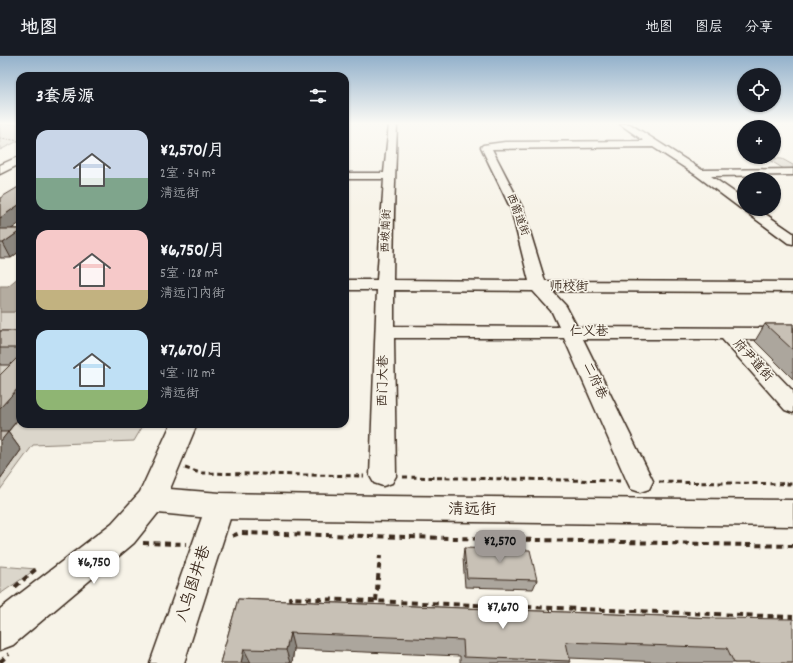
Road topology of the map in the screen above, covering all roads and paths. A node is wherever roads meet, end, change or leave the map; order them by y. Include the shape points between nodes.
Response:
1 (10, 152) edge
2 (391, 152) edge
3 (489, 152) edge
4 (668, 152) edge
5 (0, 158) edge
6 (16, 161) edge
7 (0, 170) edge
8 (793, 172) edge
9 (700, 173) junction
10 (349, 176) edge
11 (389, 176) junction
12 (737, 200) edge
13 (760, 216) edge
14 (793, 240) edge
15 (349, 286) edge
16 (386, 286) junction
17 (539, 287) junction
18 (793, 287) edge
19 (385, 332) junction
20 (571, 332) junction
21 (726, 333) junction
22 (793, 334) edge
23 (793, 405) edge
24 (182, 428) edge
25 (178, 466) dead end
26 (384, 476) junction
27 (640, 481) junction
28 (793, 484) edge
29 (152, 500) junction
30 (220, 506) junction
31 (793, 513) edge
32 (136, 542) dead end
33 (207, 545) junction
34 (793, 546) edge
35 (380, 556) dead end
36 (36, 569) dead end
37 (12, 590) dead end
38 (376, 601) junction
39 (291, 611) edge
40 (793, 617) edge
41 (0, 632) edge
42 (167, 663) edge

1 - 5 main road
2 - 11 street, 西坡南街
3 - 17 street, 西箭道街 via 516,209
4 - 9 street
6 - 7 main road
8 - 9 street
9 - 12 street
10 - 11 street
11 - 16 street, 西坡南街
13 - 14 street
15 - 16 street, 师校街
16 - 17 street, 师校街
16 - 19 street, 西门大巷
17 - 18 street, 师校街
17 - 20 street, 二府巷 via 560,310
19 - 20 street, 仁义巷
19 - 26 street, 西门大巷
20 - 21 street, 仁义巷
20 - 27 street, 二府巷
21 - 22 street, 仁义巷
21 - 23 street, 府尹道街
24 - 29 main road
25 - 26 path via 200,473
26 - 27 path
27 - 28 path
29 - 30 main road, 清远街
29 - 41 main road via 124,533
30 - 31 main road, 清远街
30 - 33 street, 八乌图井巷
32 - 33 path
33 - 34 path via 240,533
33 - 42 street, 八乌图井巷
35 - 38 path
36 - 37 path
38 - 39 path via 290,598
38 - 40 path

